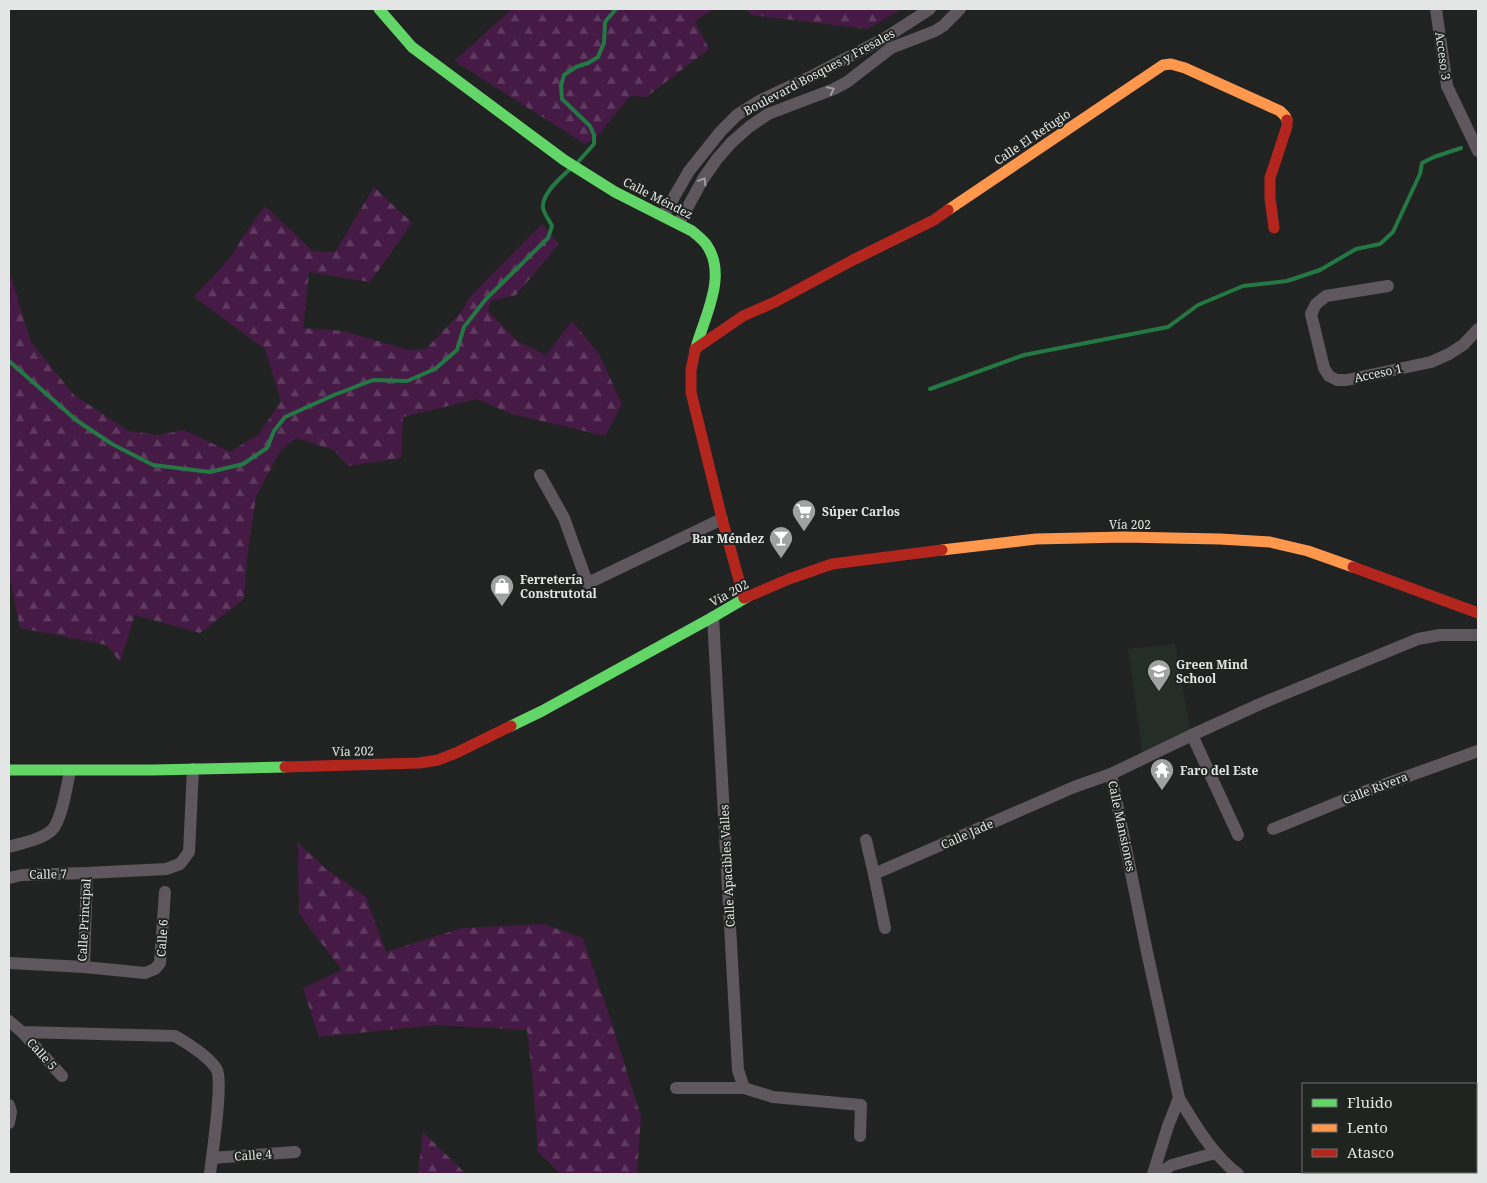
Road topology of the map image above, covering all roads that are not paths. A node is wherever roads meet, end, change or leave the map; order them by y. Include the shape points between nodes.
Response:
1 (379, 9) edge
2 (930, 9) edge
3 (960, 9) edge
4 (1438, 10) edge
5 (1478, 151) edge
6 (663, 216) junction
7 (679, 223) junction
8 (1274, 228) dead end
9 (1388, 286) dead end
10 (1478, 329) edge
11 (695, 349) junction
12 (540, 474) dead end
13 (722, 519) junction
14 (744, 598) junction
15 (1478, 613) edge
16 (713, 617) junction
17 (1478, 635) edge
18 (1192, 735) junction
19 (1478, 751) edge
20 (193, 768) junction
21 (9, 770) edge
22 (70, 771) junction
23 (1111, 774) junction
24 (1273, 829) dead end
25 (1238, 835) dead end
26 (866, 840) dead end
27 (9, 847) edge
28 (87, 873) junction
29 (874, 874) junction
30 (9, 878) edge
31 (164, 892) dead end
32 (885, 928) dead end
33 (9, 963) edge
34 (84, 967) junction
35 (9, 1021) edge
36 (22, 1032) junction
37 (62, 1076) dead end
38 (676, 1088) dead end
39 (744, 1088) junction
40 (1179, 1098) junction
41 (9, 1105) edge
42 (9, 1122) edge
43 (860, 1136) dead end
44 (295, 1152) dead end
45 (1215, 1154) junction
46 (212, 1158) junction
47 (210, 1174) edge
48 (1153, 1174) edge
49 (1158, 1174) edge
50 (1238, 1174) edge

1 - 6 street, Calle Méndez via 412,48 564,160 615,192
2 - 6 street, Boulevard Bosques y Fresales via 884,38 758,101 737,115 689,171
7 -> 3 street, Boulevard Bosques y Fresales via 716,159 749,127 770,113 847,82 891,48 943,26
4 - 5 street, Acceso 3 via 1447,86
6 - 7 street, Calle Méndez
7 - 11 street, Calle Méndez via 706,244 713,258 712,302
8 - 11 street, Calle El Refugio via 1269,188 1287,126 1284,114 1185,68 1167,64 934,220 743,316
9 - 10 street, Acceso 1 via 1326,296 1316,304 1311,314 1324,368 1329,376 1347,380 1431,362 1463,345
11 - 13 street, Calle Méndez via 691,392
12 - 13 street via 563,515 588,583
13 - 14 street, Calle Méndez
14 - 15 street, Vía 202 via 832,564 866,559 1036,539 1220,539 1270,542 1308,551
14 - 16 street, Vía 202
16 - 20 street, Vía 202 via 542,711 438,760
16 - 39 street, Calle Apacibles Valles via 738,1070
17 - 18 street, Calle Mansiones via 1440,635 1418,639
18 - 23 street, Calle Mansiones
18 - 25 street
19 - 24 street, Calle Rivera via 1361,792
20 - 22 street, Vía 202
20 - 28 street, Calle Principal via 189,852 180,864 166,869
21 - 22 street, Vía 202
22 - 27 street via 60,815 52,829 39,838
23 - 29 street, Calle Jade
23 - 40 street, Calle Mansiones
26 - 29 street
28 - 30 street, Calle 7
28 - 34 street, Calle Principal
29 - 32 street
31 - 34 street, Calle 6 via 160,963 155,969 146,973
33 - 34 street, Calle Principal
35 - 36 street
36 - 37 street, Calle 5
36 - 46 street via 175,1036 192,1046 217,1071
38 - 39 street
39 - 43 street via 772,1097 861,1105
40 - 45 street, Calle Mansiones
40 - 48 street
41 - 42 street
44 - 46 street, Calle 4
45 - 49 street via 1172,1165
45 - 50 street, Calle Mansiones
46 - 47 street

